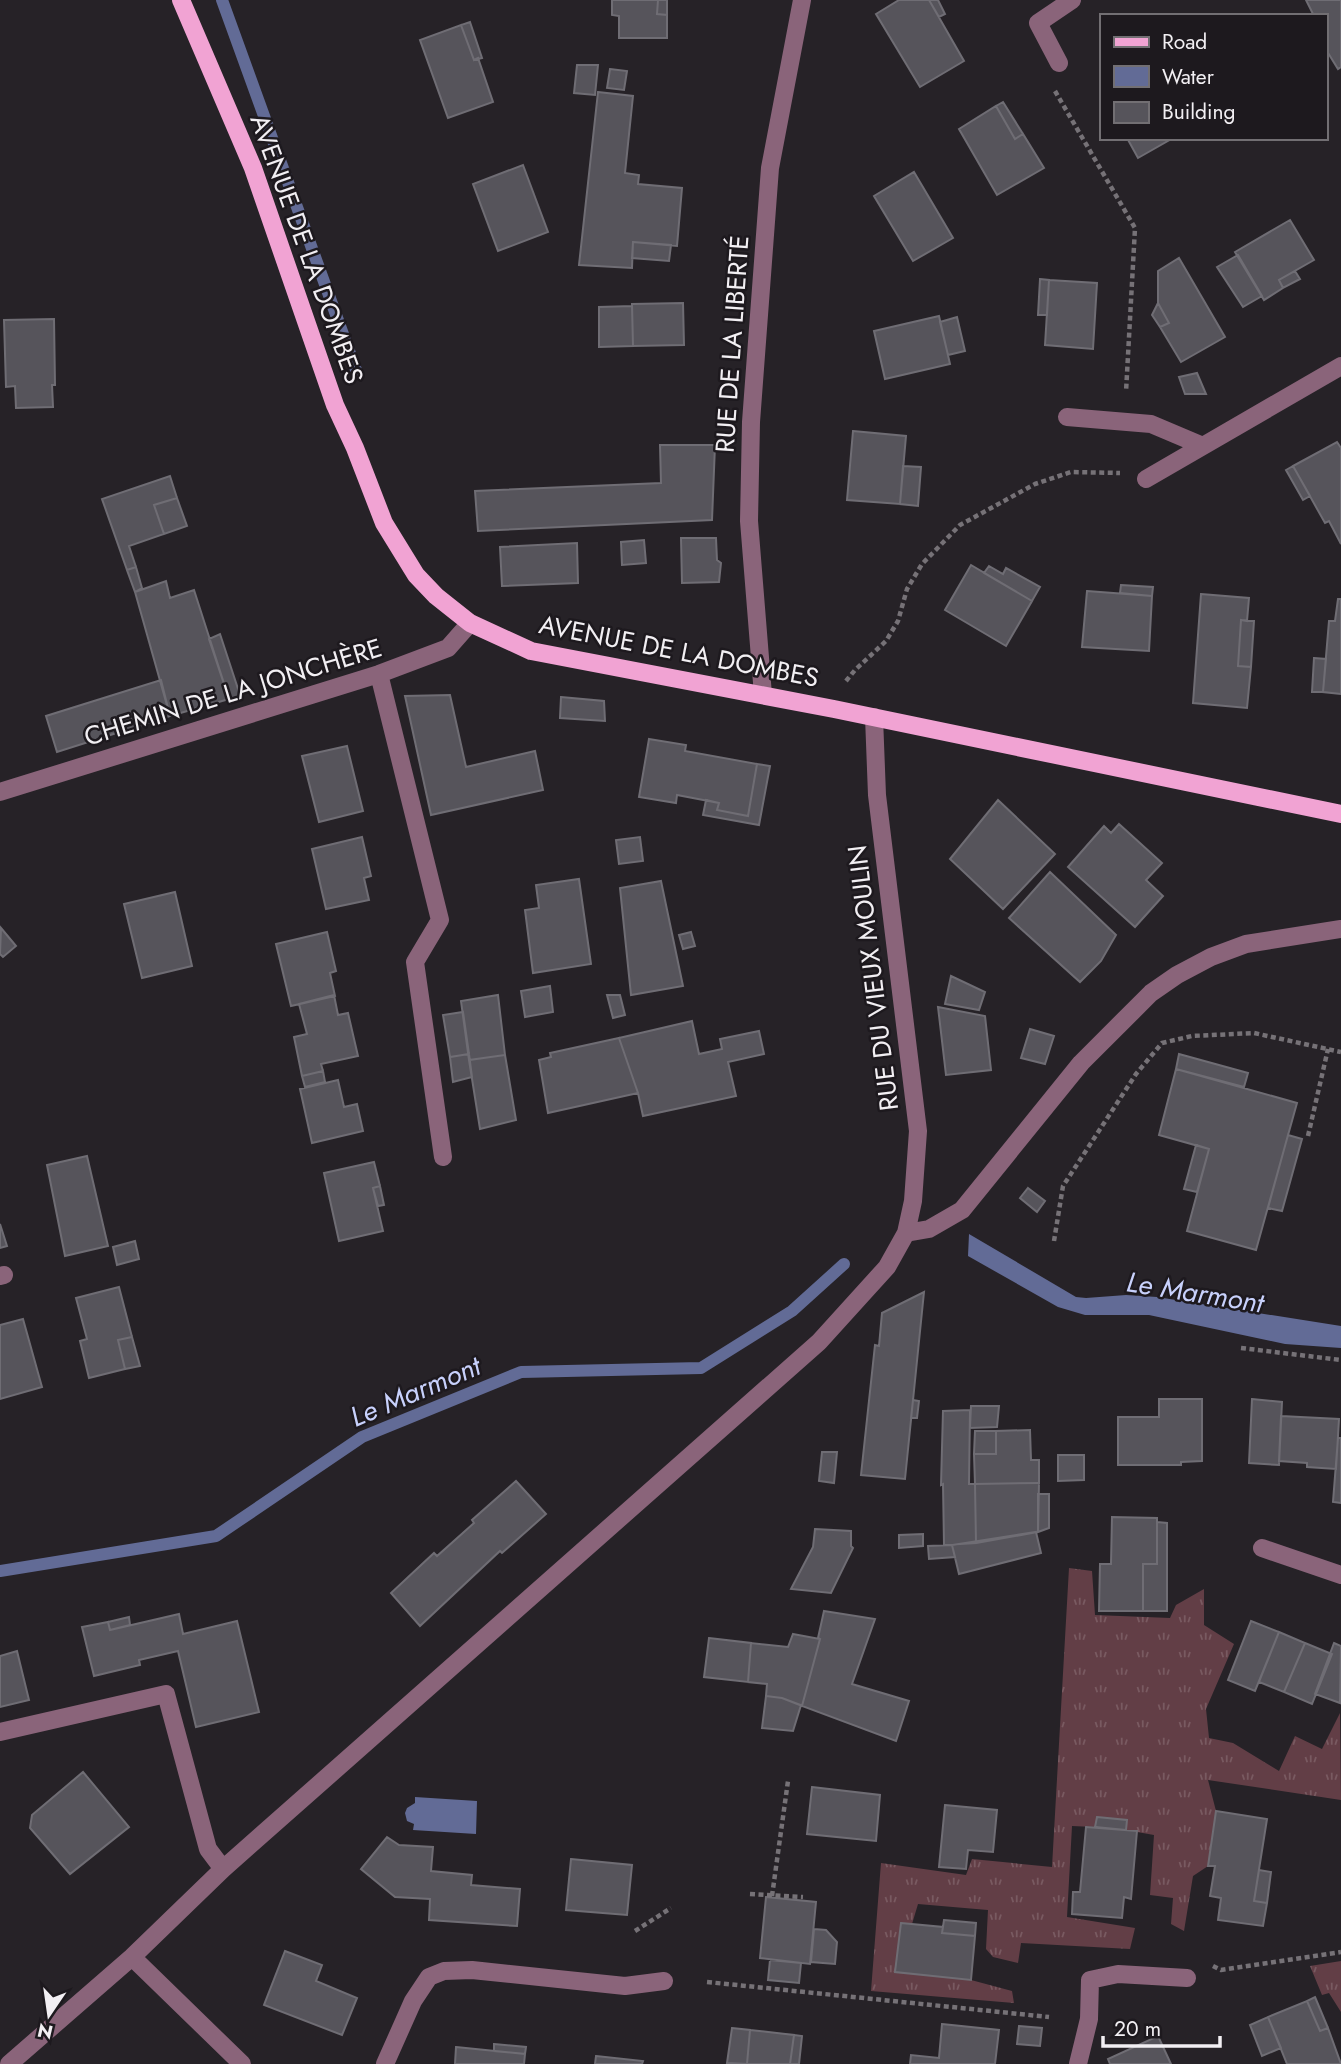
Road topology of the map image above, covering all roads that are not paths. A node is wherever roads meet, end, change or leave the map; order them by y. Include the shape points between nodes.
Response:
1 (181, 0) edge
2 (802, 0) edge
3 (1072, 0) edge
4 (1059, 63) road end
5 (1341, 366) edge
6 (1067, 417) dead end
7 (1203, 446) junction
8 (1151, 476) road end
9 (470, 623) junction
10 (379, 674) junction
11 (763, 695) junction
12 (874, 717) junction
13 (0, 792) edge
14 (1341, 814) edge
15 (1341, 929) edge
16 (443, 1157) dead end
17 (906, 1233) junction
18 (1262, 1548) dead end
19 (1341, 1575) edge
20 (0, 1732) edge
21 (223, 1869) junction
22 (132, 1957) junction
23 (1187, 1978) dead end
24 (664, 1981) dead end
25 (9, 2064) edge
26 (242, 2064) edge
27 (385, 2064) edge
28 (1078, 2064) edge

1 - 9 main road, AVENUE DE LA DOMBES via 253,168 335,405 384,523 416,575
2 - 11 street, RUE DE LA LIBERTÉ via 770,168 751,422 749,521
3 - 4 street via 1038,23
5 - 7 street
6 - 7 street via 1151,424
7 - 8 street
9 - 10 street, CHEMIN DE LA JONCHÈRE via 448,648
9 - 11 main road, AVENUE DE LA DOMBES via 531,652
10 - 13 street, CHEMIN DE LA JONCHÈRE
10 - 16 street via 440,920 415,962
11 - 12 main road, AVENUE DE LA DOMBES
12 - 14 main road, AVENUE DE LA DOMBES
12 - 17 street, RUE DU VIEUX MOULIN via 877,795 918,1131
15 - 17 street via 1246,944 1169,981 1132,1010 1081,1063 956,1216 929,1229
17 - 21 street, RUE DU VIEUX MOULIN via 887,1267 819,1342
18 - 19 street
20 - 21 street via 166,1694 208,1849
21 - 22 street, RUE DU VIEUX MOULIN
22 - 25 street, RUE DU VIEUX MOULIN
22 - 26 street
23 - 28 street via 1118,1974 1090,1980 1089,2019
24 - 27 street via 625,1986 444,1971 429,1977 413,2001

